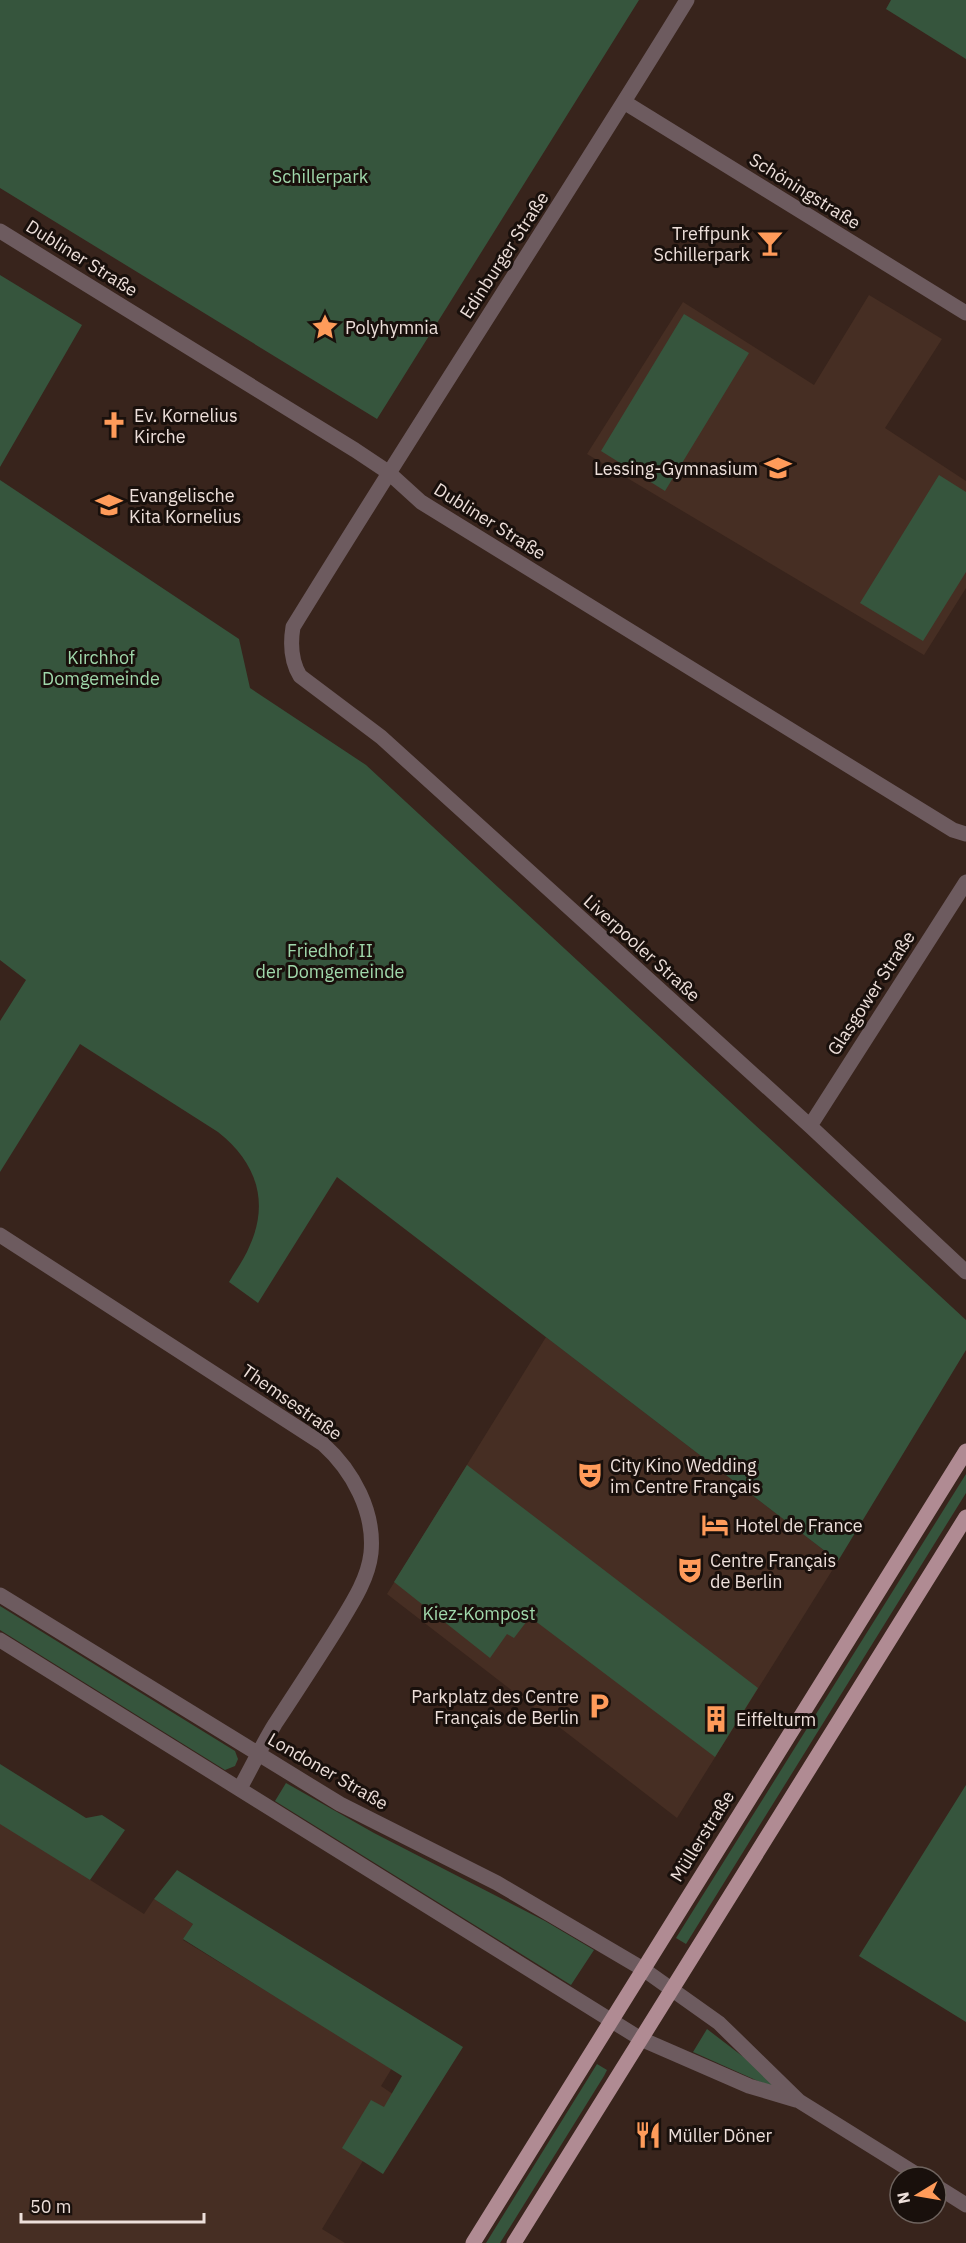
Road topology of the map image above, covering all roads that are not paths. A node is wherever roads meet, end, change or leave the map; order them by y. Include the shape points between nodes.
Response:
1 (687, 0) edge
2 (624, 102) junction
3 (0, 231) edge
4 (966, 313) edge
5 (388, 472) junction
6 (292, 656) joint
7 (966, 834) edge
8 (966, 882) edge
9 (810, 1126) junction
10 (0, 1235) edge
11 (966, 1272) edge
12 (966, 1451) edge
13 (966, 1516) edge
14 (0, 1594) edge
15 (0, 1640) edge
16 (260, 1754) junction
17 (240, 1788) junction
18 (643, 1969) junction
19 (671, 1990) junction
20 (611, 2020) junction
21 (641, 2038) junction
22 (799, 2101) junction
23 (902, 2165) edge
24 (948, 2194) edge
25 (966, 2205) edge
26 (473, 2243) edge
27 (514, 2243) edge

1 - 2 street, Edinburger Straße
2 - 4 street, Schöningstraße
2 - 5 street, Edinburger Straße
3 - 5 street, Dubliner Straße
5 - 6 street, Edinburger Straße via 293,627
5 - 7 street, Dubliner Straße via 421,502 953,830
6 - 9 street, Liverpooler Straße via 300,676 381,737
8 - 9 street, Glasgower Straße
9 - 11 street, Liverpooler Straße
10 - 16 street, Themsestraße via 311,1435 350,1474 369,1526 368,1567 348,1610 276,1722
12 - 18 main road, Müllerstraße
13 - 19 main road
14 - 16 street, Londoner Straße
15 - 17 street
16 - 17 street, Themsestraße
16 - 18 street, Londoner Straße via 340,1804 497,1883
17 - 20 street
18 - 19 street, Londoner Straße
18 - 20 main road, Müllerstraße
19 - 21 main road
19 - 22 street, Londoner Straße via 719,2023
20 - 21 street
20 - 26 main road, Müllerstraße
21 - 22 street via 749,2086
21 - 27 main road
22 - 23 street
24 - 25 street

